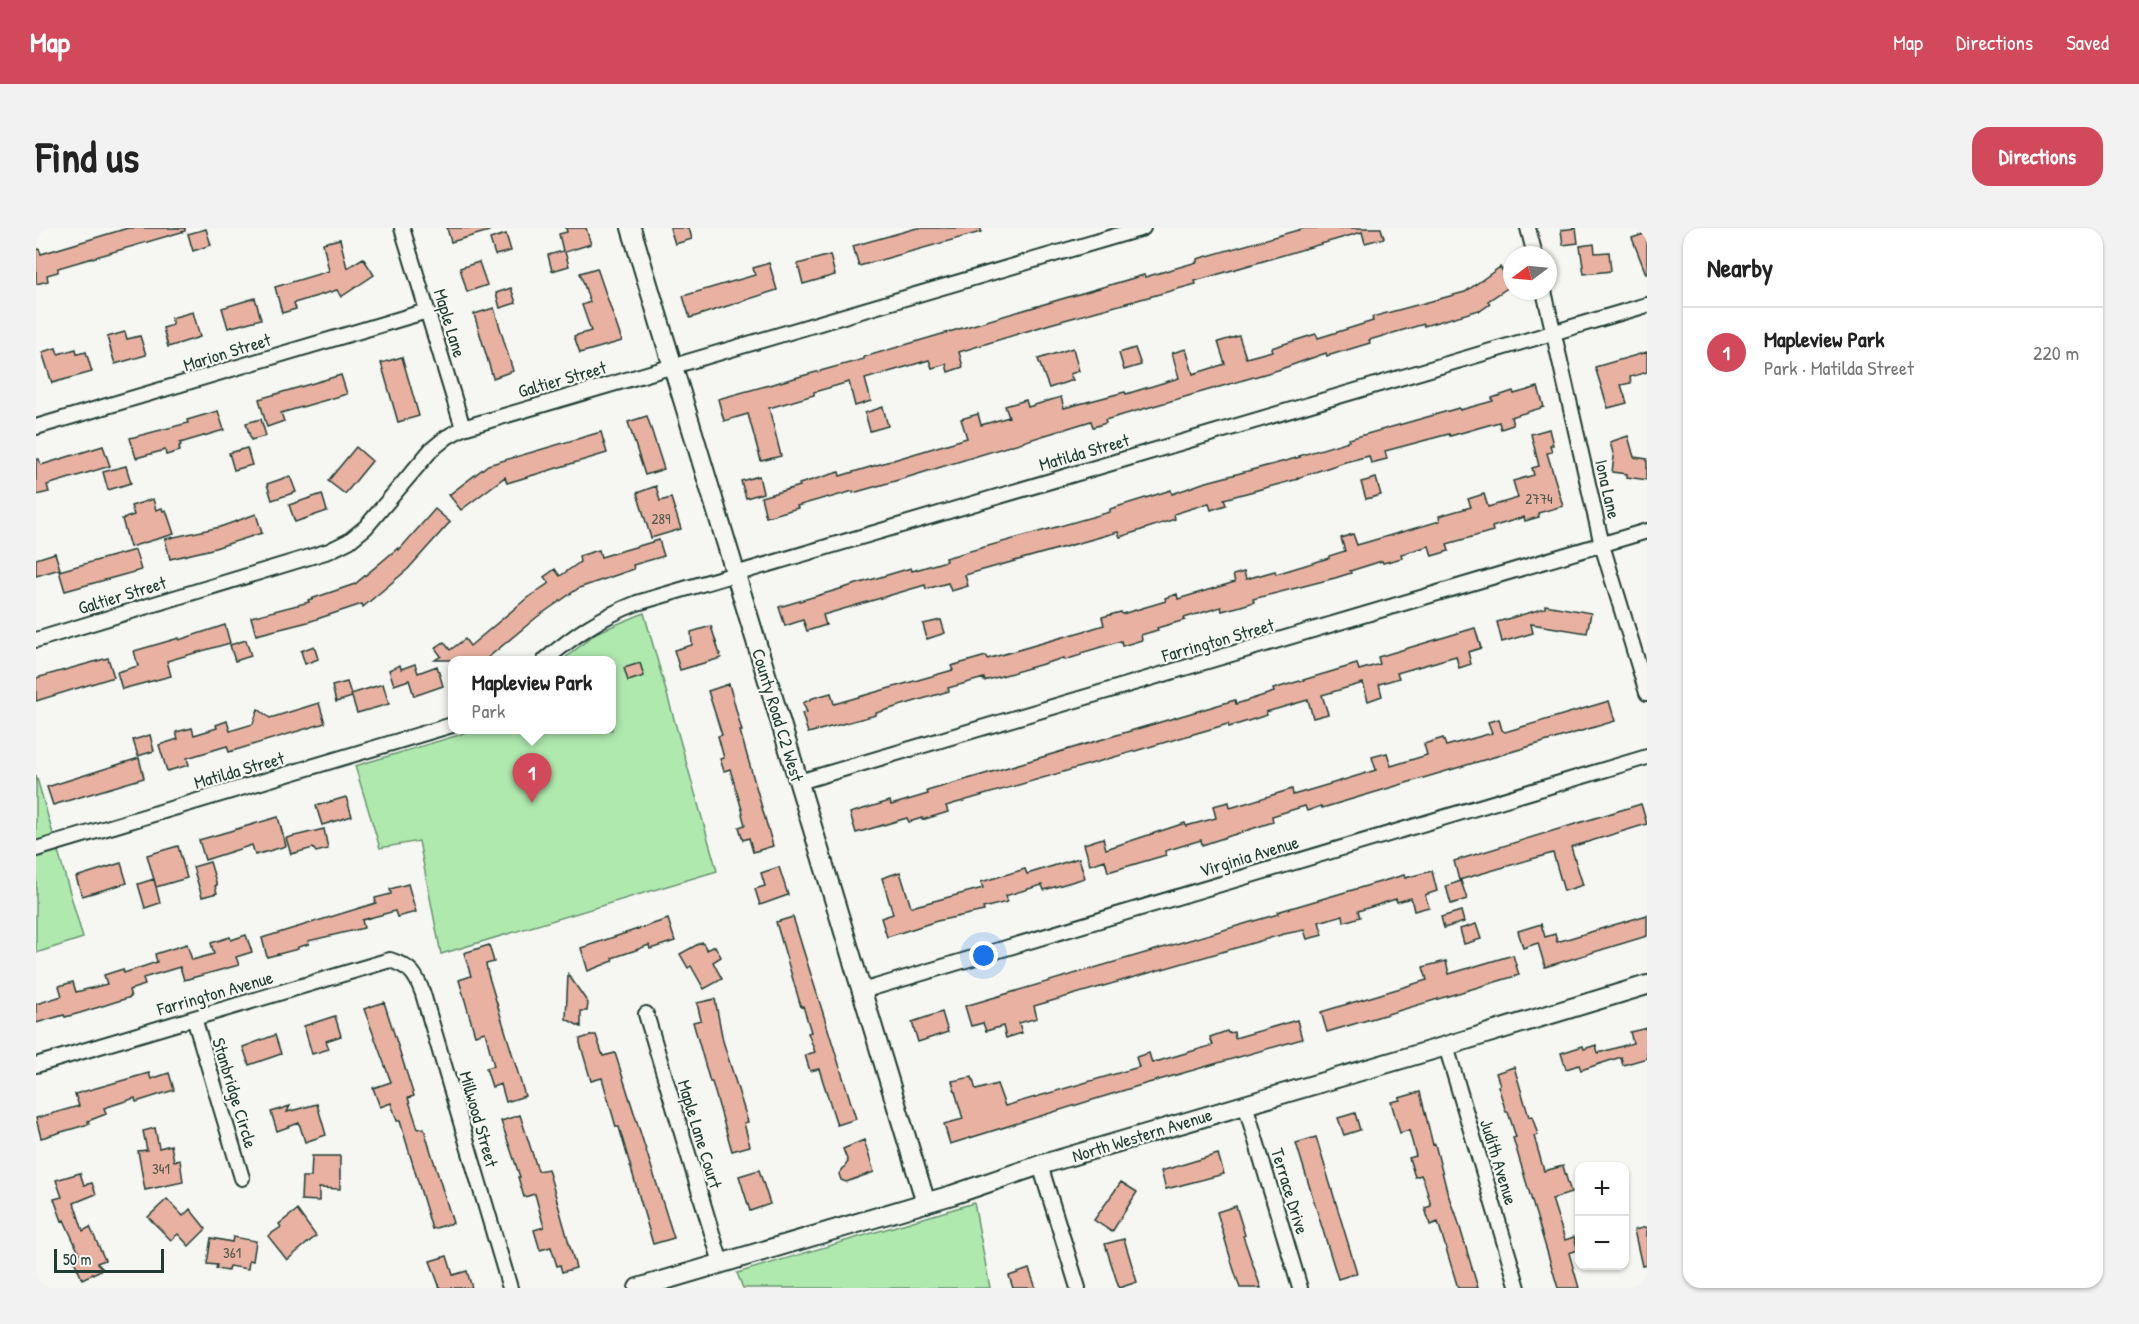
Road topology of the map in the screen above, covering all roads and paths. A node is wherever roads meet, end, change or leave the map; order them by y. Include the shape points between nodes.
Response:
1 (402, 228) edge
2 (631, 228) edge
3 (1143, 228) edge
4 (1528, 228) edge
5 (1533, 246) edge
6 (1546, 300) edge
7 (1647, 305) edge
8 (427, 311) junction
9 (1554, 333) junction
10 (673, 366) junction
11 (36, 427) edge
12 (463, 428) junction
13 (1647, 531) edge
14 (1602, 545) junction
15 (736, 574) junction
16 (36, 640) edge
17 (550, 656) edge
18 (1647, 693) edge
19 (448, 725) edge
20 (1647, 757) edge
21 (799, 782) junction
22 (36, 849) edge
23 (404, 965) joint
24 (1647, 985) edge
25 (862, 991) junction
26 (646, 1014) dead end
27 (194, 1018) junction
28 (1446, 1046) junction
29 (36, 1065) edge
30 (1245, 1104) junction
31 (1040, 1165) junction
32 (242, 1178) dead end
33 (926, 1203) junction
34 (721, 1263) junction
35 (510, 1288) edge
36 (638, 1288) edge
37 (1078, 1288) edge
38 (1300, 1288) edge
39 (1518, 1288) edge

1 - 8 street, Maple Lane
2 - 10 street, County Road C2 West
3 - 10 street, Galtier Street
4 - 5 street
6 - 9 street, Iona Lane
7 - 9 street, Matilda Street
8 - 11 street, Marion Street
8 - 12 street, Maple Lane
9 - 14 street, Iona Lane
9 - 15 street, Matilda Street
10 - 12 street, Galtier Street
10 - 15 street, County Road C2 West
12 - 16 street, Galtier Street via 431,450 366,527 339,546
13 - 14 street, Farrington Street
14 - 18 street, Iona Lane
14 - 21 street, Farrington Street
15 - 17 street, Matilda Street via 611,613
15 - 21 street, County Road C2 West
19 - 22 street, Matilda Street
20 - 25 street, Virginia Avenue
21 - 25 street, County Road C2 West
23 - 27 street, Farrington Avenue via 390,960
23 - 35 street, Millwood Street via 416,976 423,994
24 - 28 street, North Western Avenue
25 - 33 street, County Road C2 West
26 - 34 street, Maple Lane Court
27 - 29 street, Farrington Avenue
27 - 32 street, Stanbridge Circle
28 - 30 street, North Western Avenue
28 - 39 street, Judith Avenue
30 - 31 street, North Western Avenue
30 - 38 street, Terrace Drive
31 - 33 street, North Western Avenue
31 - 37 street
33 - 34 street, North Western Avenue
34 - 36 street, North Western Avenue

